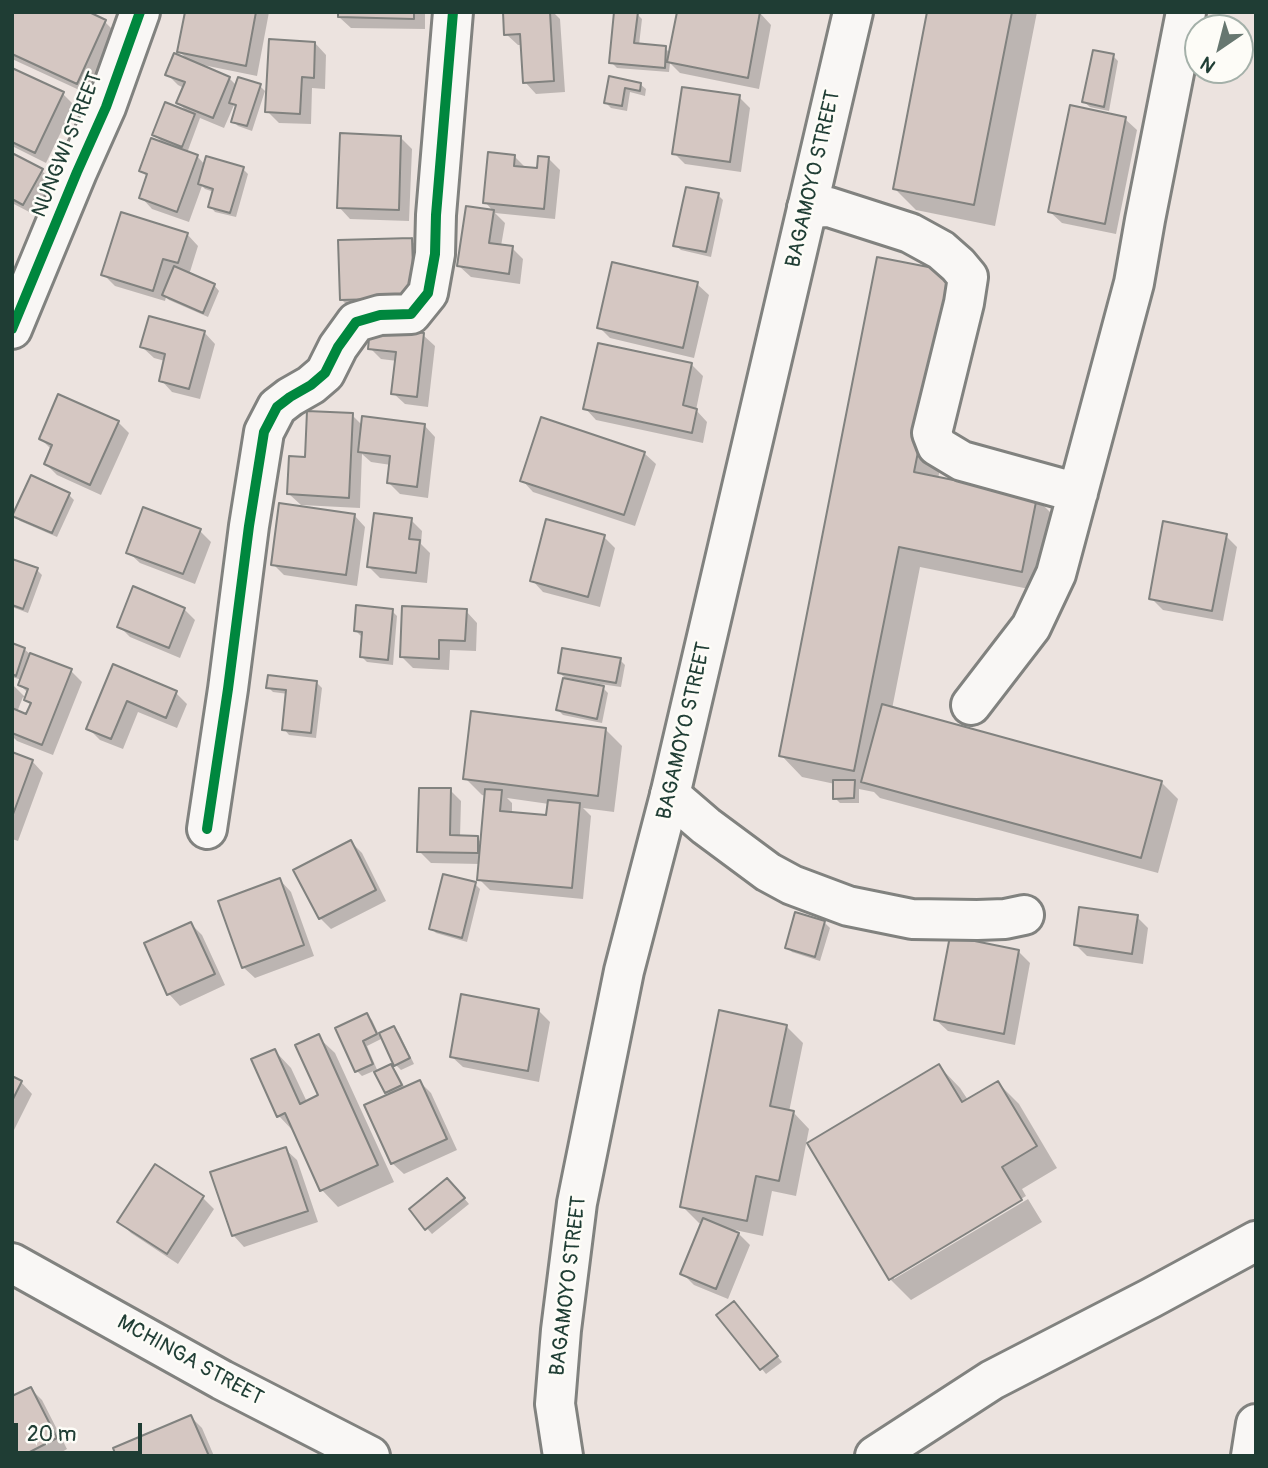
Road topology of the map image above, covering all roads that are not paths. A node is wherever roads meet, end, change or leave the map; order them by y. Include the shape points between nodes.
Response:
1 (140, 12) edge
2 (453, 12) edge
3 (853, 12) edge
4 (1186, 12) edge
5 (807, 208) junction
6 (12, 329) edge
7 (1078, 493) junction
8 (971, 705) dead end
9 (670, 795) junction
10 (207, 829) dead end
11 (1024, 915) dead end
12 (1256, 1241) edge
13 (12, 1263) edge
14 (1256, 1423) edge
15 (370, 1456) edge
16 (563, 1456) edge
17 (875, 1456) edge
18 (1251, 1456) edge

1 - 6 main road, NUNGWI STREET via 106,107
2 - 10 main road via 435,254 428,293 411,314 356,322 325,373 277,407 264,432
3 - 5 main road, BAGAMOYO STREET
4 - 7 main road via 1134,283
5 - 7 main road via 829,207 910,233 958,265 968,277 932,433 937,446 962,461
5 - 9 main road, BAGAMOYO STREET
7 - 8 main road via 1056,574 1031,627
9 - 11 main road via 768,872 848,906 912,919
9 - 16 main road, BAGAMOYO STREET via 624,971 577,1203 555,1404
12 - 17 main road via 992,1380
13 - 15 main road, MCHINGA STREET
14 - 18 main road

